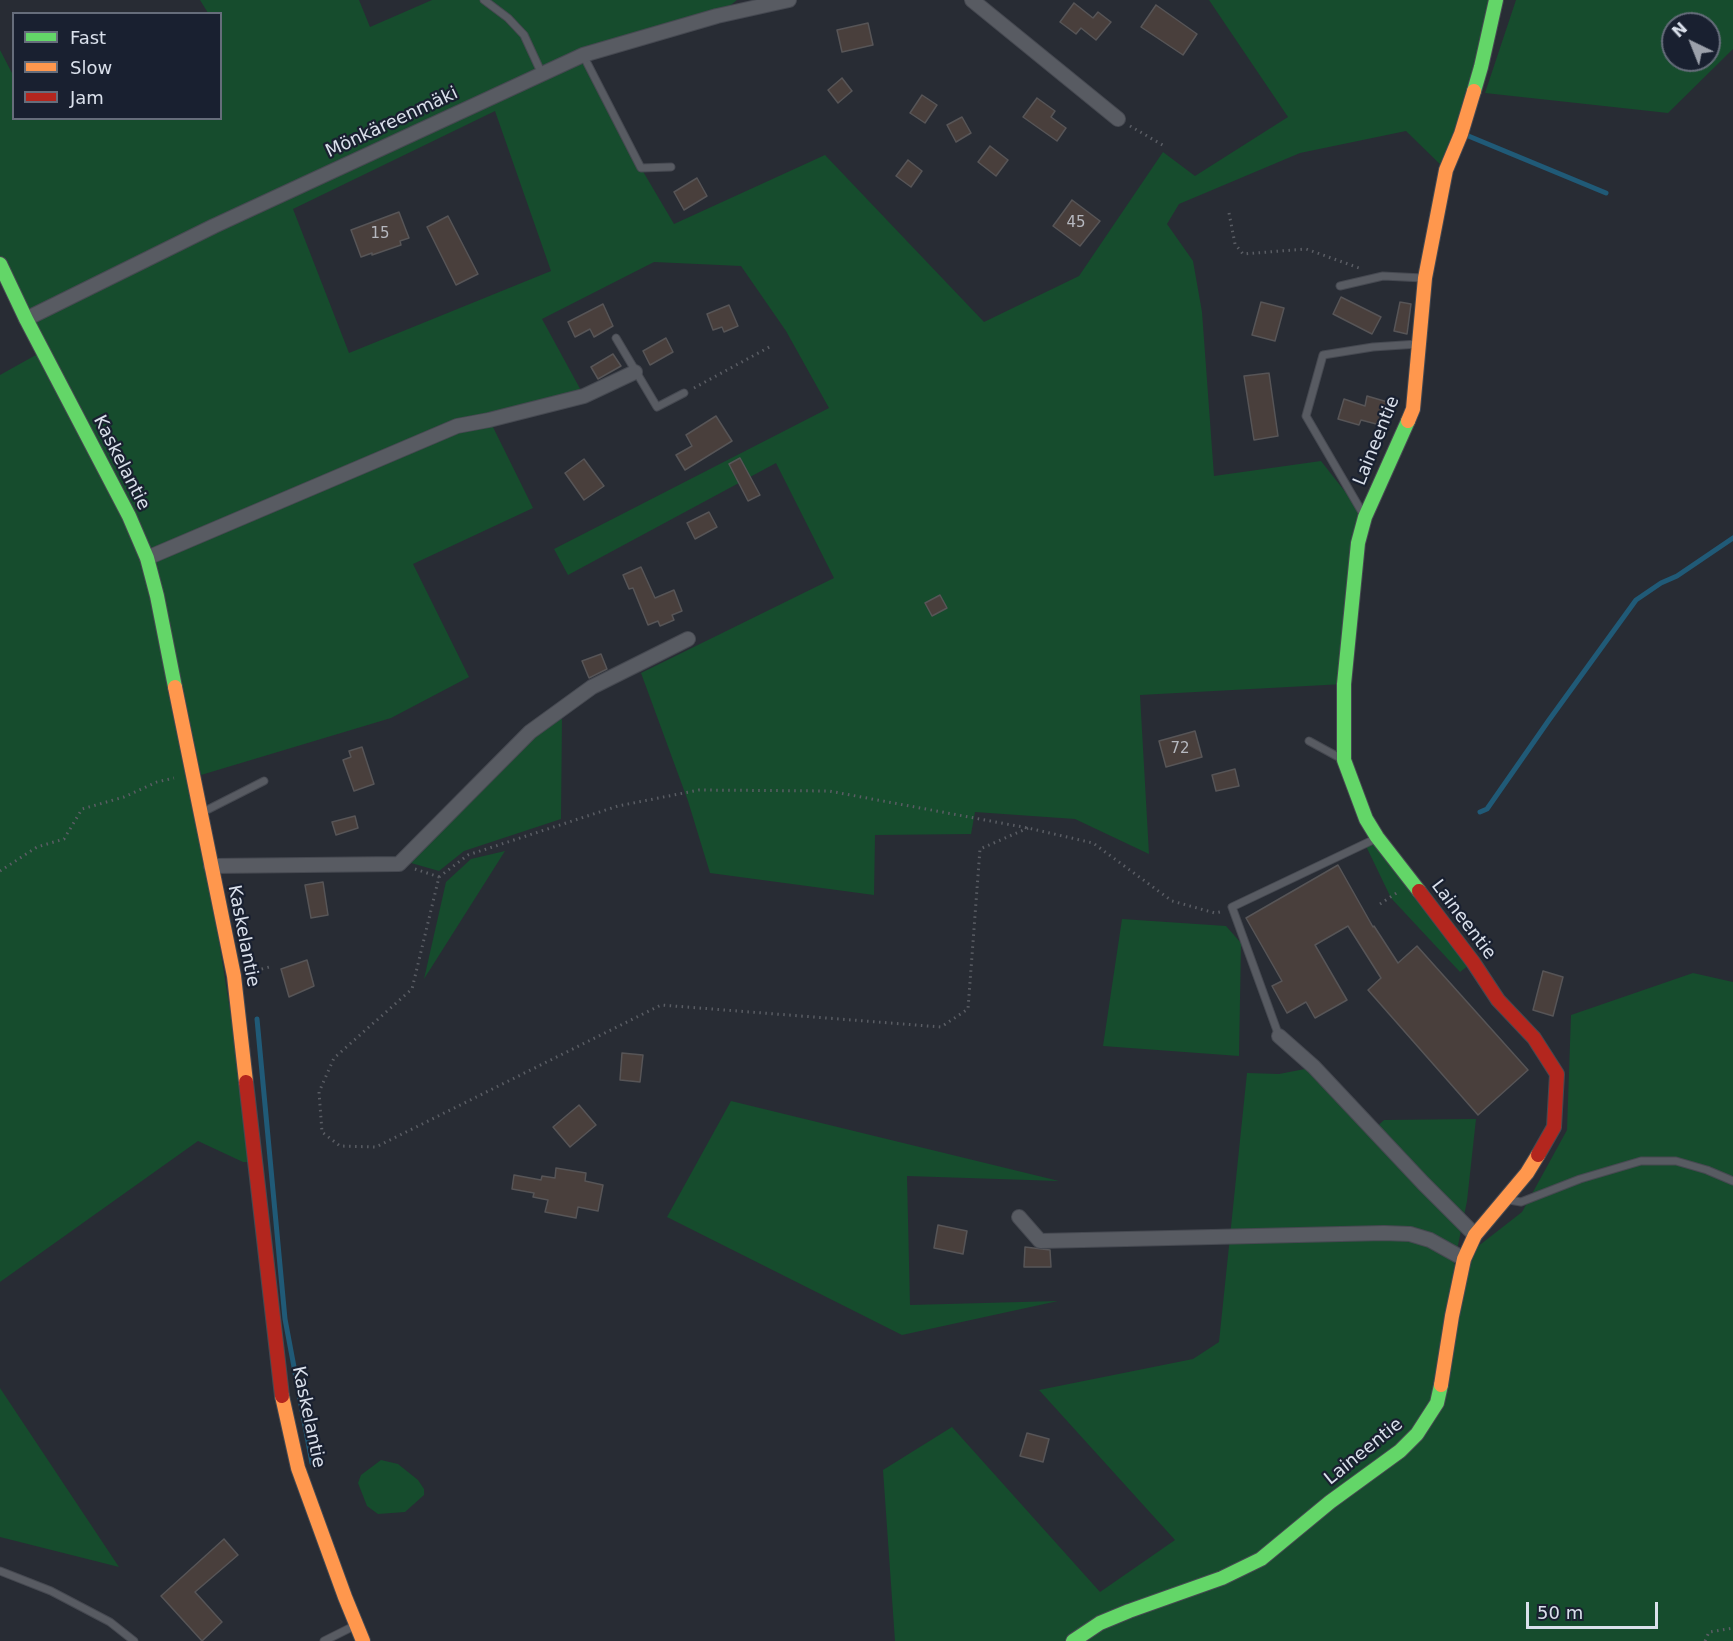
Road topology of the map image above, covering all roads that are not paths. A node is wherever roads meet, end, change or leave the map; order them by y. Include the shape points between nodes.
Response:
1 (484, 0) edge
2 (789, 0) edge
3 (972, 0) edge
4 (1496, 0) edge
5 (583, 55) junction
6 (542, 74) junction
7 (1118, 119) road end
8 (671, 167) dead end
9 (0, 264) edge
10 (1425, 278) junction
11 (1340, 286) dead end
12 (26, 319) junction
13 (616, 338) dead end
14 (1420, 344) junction
15 (635, 372) junction
16 (684, 393) road end
17 (1365, 517) junction
18 (147, 558) junction
19 (688, 639) dead end
20 (1309, 741) dead end
21 (1344, 760) junction
22 (264, 781) dead end
23 (201, 813) junction
24 (1377, 837) junction
25 (211, 866) junction
26 (1279, 1036) joint
27 (1733, 1181) edge
28 (1505, 1200) junction
29 (1019, 1217) dead end
30 (1475, 1235) junction
31 (1464, 1259) junction
32 (0, 1571) edge
33 (356, 1625) junction
34 (134, 1641) edge
35 (324, 1641) edge
36 (363, 1641) edge
37 (1073, 1641) edge

1 - 6 lane via 524,35
2 - 5 street, Mönkäreenmäki via 717,16
3 - 7 street
4 - 10 street, Laineentie via 1481,67 1446,170
5 - 6 street, Mönkäreenmäki
5 - 8 lane via 641,168
6 - 12 street, Mönkäreenmäki via 214,226
9 - 12 street, Kaskelantie
10 - 11 lane via 1383,276
10 - 14 street, Laineentie
12 - 18 street, Kaskelantie
13 - 15 lane
14 - 17 street, Laineentie via 1413,409
14 - 17 lane via 1323,355 1306,416
15 - 16 lane via 657,407
15 - 18 street via 584,396 457,426
17 - 21 street, Laineentie via 1358,543 1344,684
18 - 23 street, Kaskelantie
19 - 25 street via 592,687 530,732 399,864
20 - 21 lane
21 - 24 street, Laineentie via 1366,819
22 - 23 lane
23 - 25 street, Kaskelantie
24 - 26 lane via 1232,907
24 - 28 street, Laineentie via 1498,1000 1534,1038 1557,1074 1554,1127 1527,1173
25 - 33 street, Kaskelantie via 234,976 282,1400 298,1468
26 - 30 street via 1314,1067
27 - 28 lane via 1676,1161 1641,1161 1521,1202
28 - 30 street, Laineentie
29 - 31 street via 1040,1240 1410,1234
30 - 31 street, Laineentie
31 - 37 street, Laineentie via 1437,1402 1417,1434 1400,1451 1261,1559 1222,1578 1100,1623
32 - 34 lane via 90,1611
33 - 35 lane
33 - 36 street, Kaskelantie

